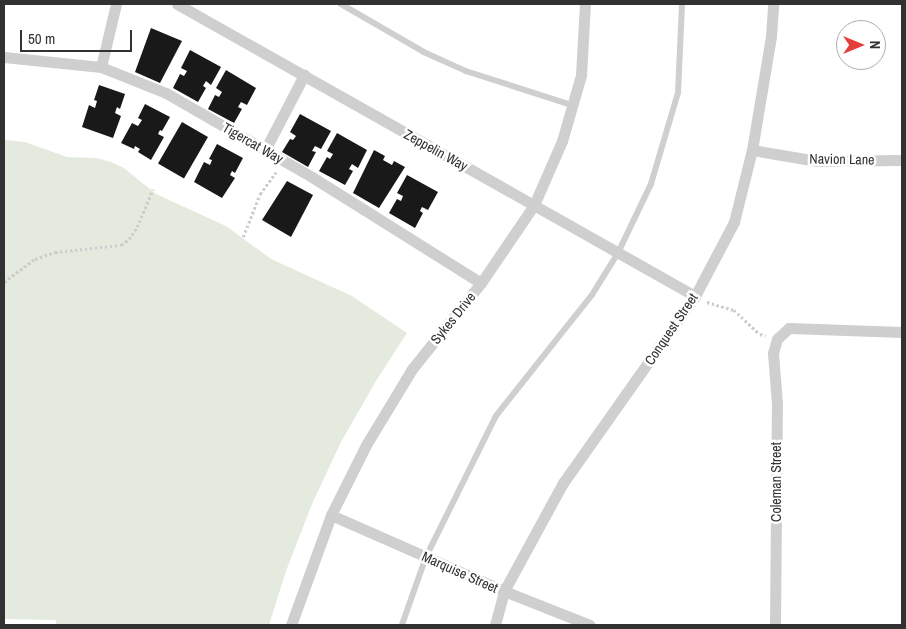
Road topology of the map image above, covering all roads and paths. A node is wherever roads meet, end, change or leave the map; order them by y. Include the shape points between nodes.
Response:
1 (116, 4) edge
2 (178, 4) edge
3 (341, 4) edge
4 (585, 4) edge
5 (682, 4) edge
6 (773, 4) edge
7 (4, 57) edge
8 (101, 67) junction
9 (304, 76) junction
10 (572, 105) junction
11 (265, 150) junction
12 (752, 150) junction
13 (284, 160) junction
14 (902, 160) edge
15 (153, 189) dead end
16 (534, 205) junction
17 (243, 237) dead end
18 (618, 252) junction
19 (4, 282) edge
20 (481, 283) junction
21 (695, 296) junction
22 (902, 332) edge
23 (777, 339) junction
24 (331, 515) junction
25 (426, 557) junction
26 (504, 591) junction
27 (291, 625) edge
28 (402, 625) edge
29 (495, 625) edge
30 (590, 625) edge
31 (776, 625) edge

1 - 8 street
2 - 9 street, Zeppelin Way
3 - 10 lane via 424,52 466,71
4 - 10 street, Sykes Drive via 581,74
5 - 18 lane via 678,93 651,184
6 - 12 street, Conquest Street via 771,36
7 - 8 street, Tigercat Way
8 - 11 street, Tigercat Way via 166,93
9 - 11 street
9 - 16 street, Zeppelin Way
10 - 16 street, Sykes Drive via 562,141
11 - 13 street, Tigercat Way
12 - 14 street, Navion Lane via 817,161
12 - 21 street, Conquest Street via 734,222
13 - 17 path via 260,194
13 - 20 street, Tigercat Way
15 - 19 path via 129,239 120,245 54,252 35,259
16 - 18 street, Zeppelin Way
16 - 20 street, Sykes Drive
18 - 21 street, Zeppelin Way
18 - 25 lane via 592,295 496,416
20 - 24 street, Sykes Drive via 412,369 366,445
21 - 23 path via 734,310 760,334
21 - 26 street, Conquest Street via 563,483
22 - 23 street via 789,328
23 - 31 street, Coleman Street via 773,353 777,404
24 - 25 street, Marquise Street
24 - 27 street, Sykes Drive
25 - 26 street, Marquise Street
25 - 28 lane
26 - 29 street, Conquest Street
26 - 30 street, Marquise Street

